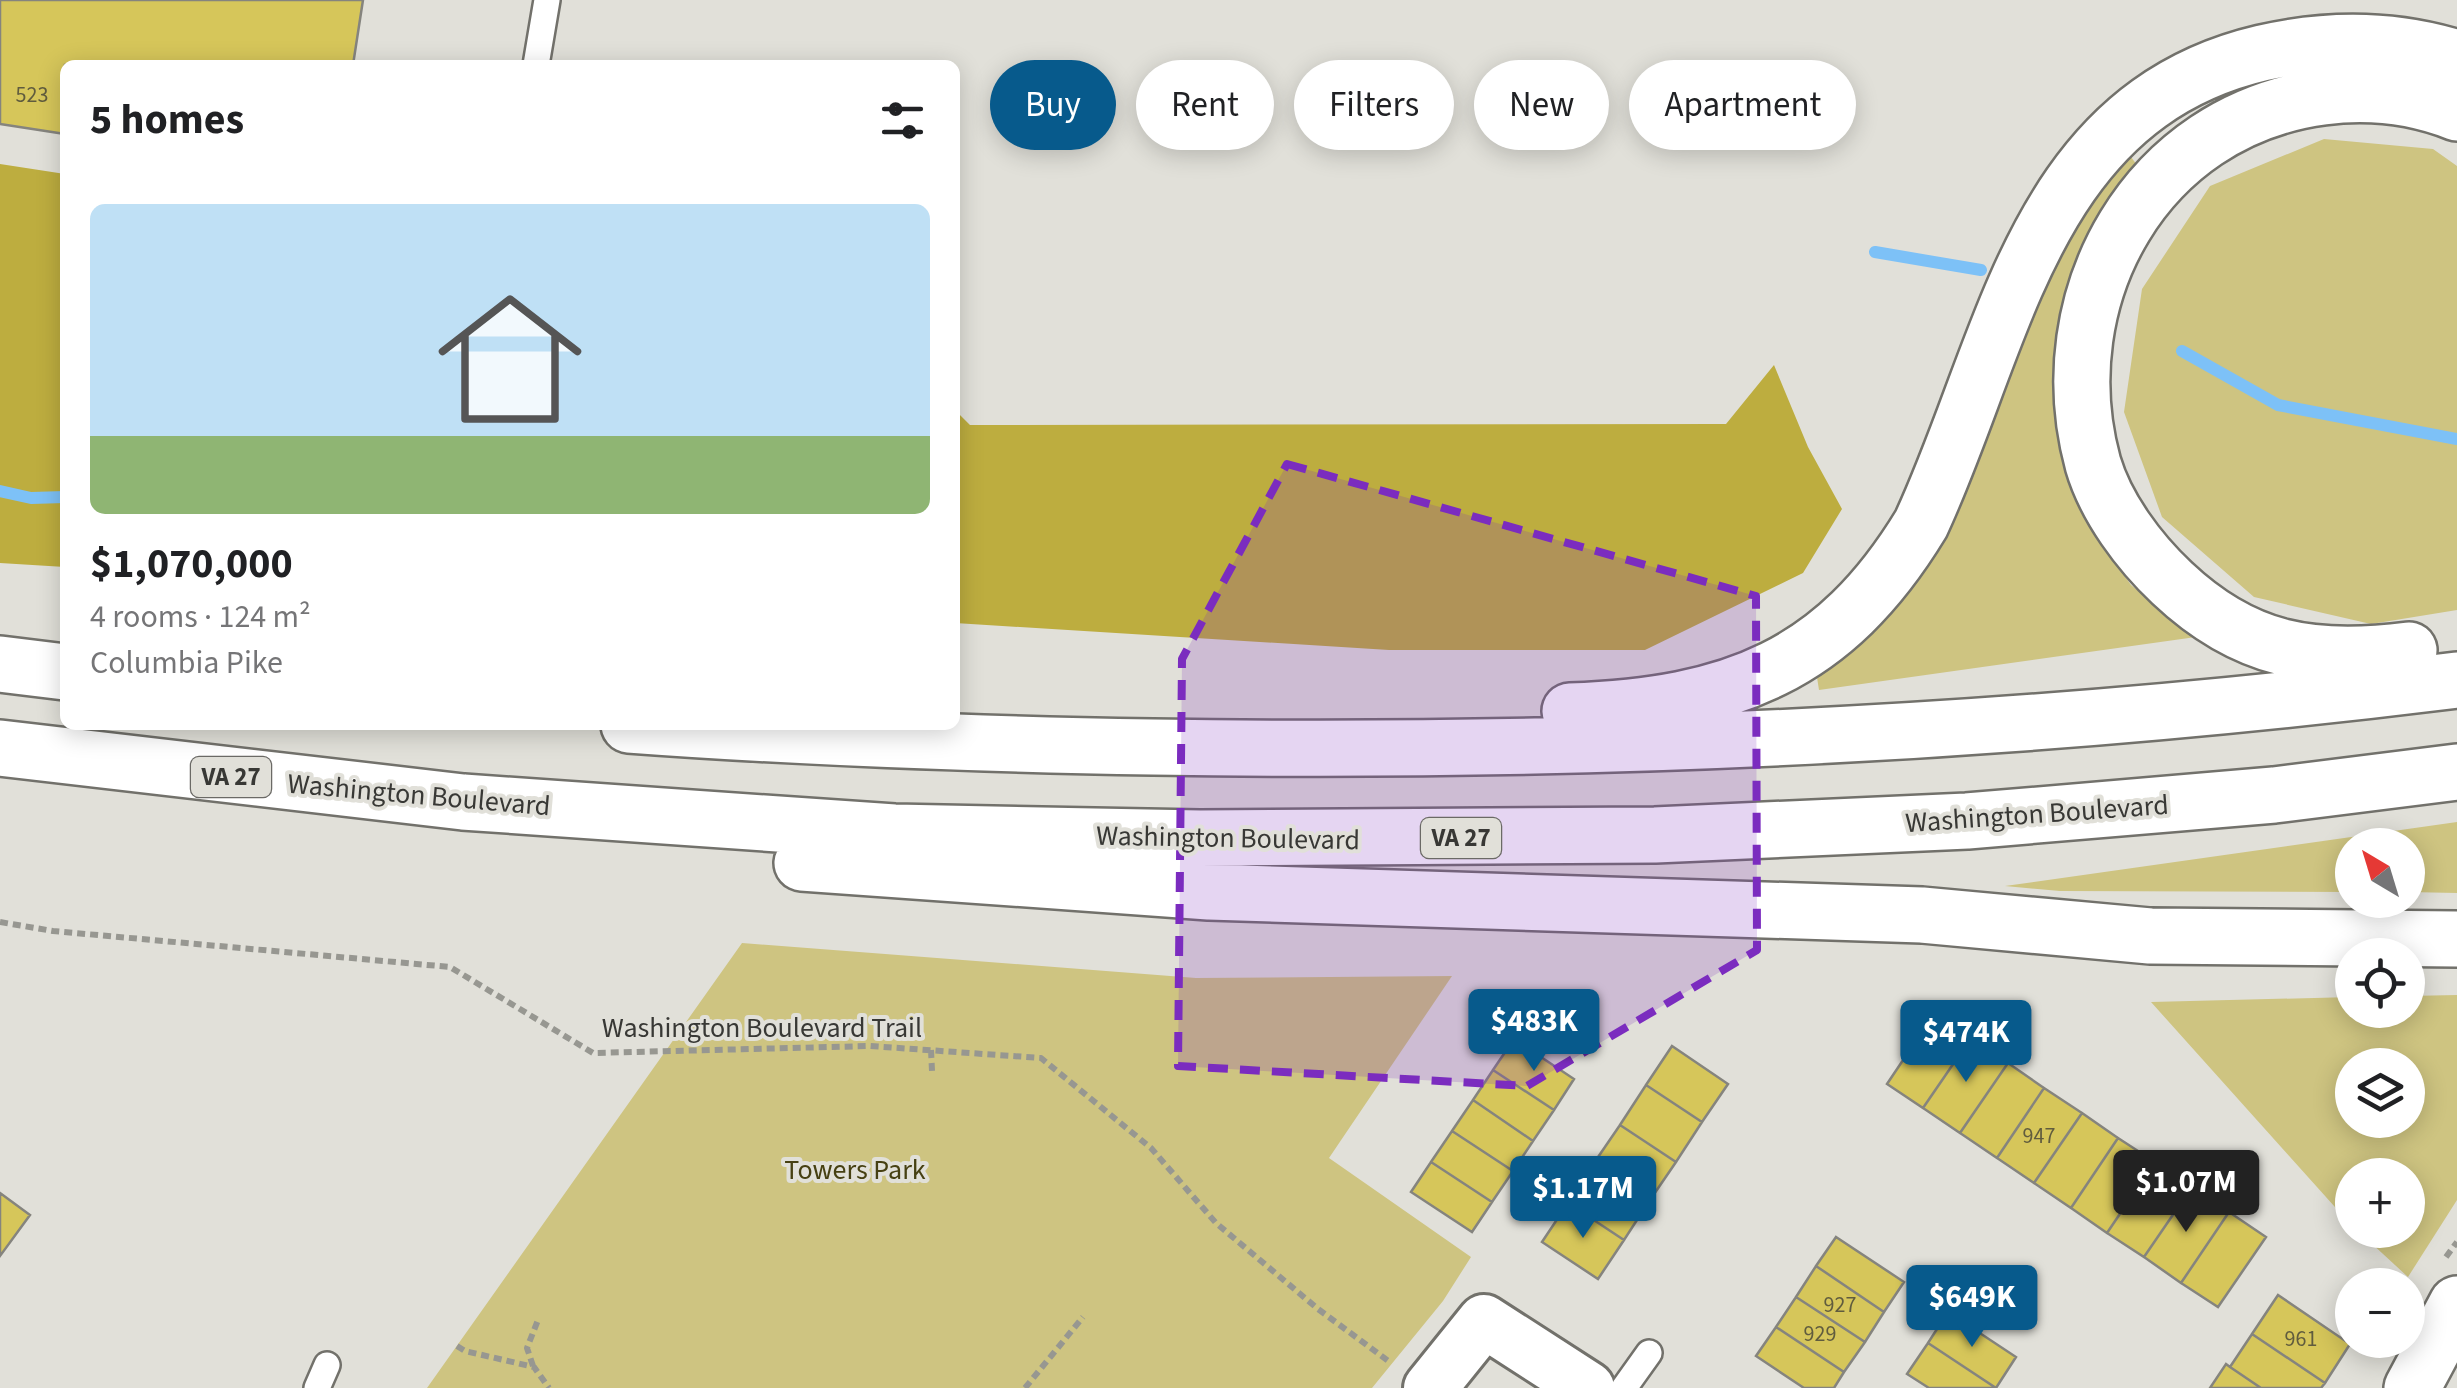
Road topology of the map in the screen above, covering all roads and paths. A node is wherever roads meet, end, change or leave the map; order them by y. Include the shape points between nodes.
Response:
1 (547, 0) edge
2 (2457, 58) edge
3 (537, 60) edge
4 (2457, 113) edge
5 (2457, 644) edge
6 (0, 664) edge
7 (60, 671) edge
8 (2457, 680) edge
9 (719, 730) edge
10 (0, 748) edge
11 (1220, 748) junction
12 (2457, 772) edge
13 (463, 802) junction
14 (0, 922) edge
15 (2457, 938) edge
16 (931, 1050) junction
17 (932, 1071) dead end
18 (2457, 1304) edge
19 (1083, 1317) dead end
20 (538, 1320) dead end
21 (457, 1346) dead end
22 (1649, 1353) dead end
23 (534, 1368) junction
24 (1417, 1380) edge
25 (2457, 1380) edge
26 (549, 1388) edge
27 (1025, 1388) edge
28 (1588, 1388) edge
29 (1624, 1388) edge
30 (2412, 1388) edge
31 (2450, 1388) edge

1 - 3 lane
2 - 11 main road via 2358,41 2283,48 2181,84 2124,126 2072,180 2035,240 1936,491 1902,554 1862,606 1778,666 1680,701
4 - 5 main road via 2407,98 2338,95 2263,110 2224,128 2141,201 2101,268 2089,308 2081,385 2094,468 2113,506 2155,567 2211,615 2303,654 2372,655
6 - 7 main road
8 - 11 main road via 2156,712 1852,734 1539,747
9 - 11 main road
10 - 13 main road, Washington Boulevard / VA 27
12 - 13 main road, Washington Boulevard / VA 27 via 1967,821 1502,838 894,832
13 - 15 main road via 776,860 1060,883 1922,915 2150,936
14 - 16 path, Washington Boulevard Trail via 450,967 593,1053
16 - 17 path
16 - 24 path, Washington Boulevard Trail via 1042,1058 1150,1148 1216,1223
18 - 30 main road
19 - 27 path
20 - 23 path via 528,1348
21 - 23 path
22 - 29 lane
23 - 26 path
24 - 28 street via 1484,1321
25 - 31 main road

